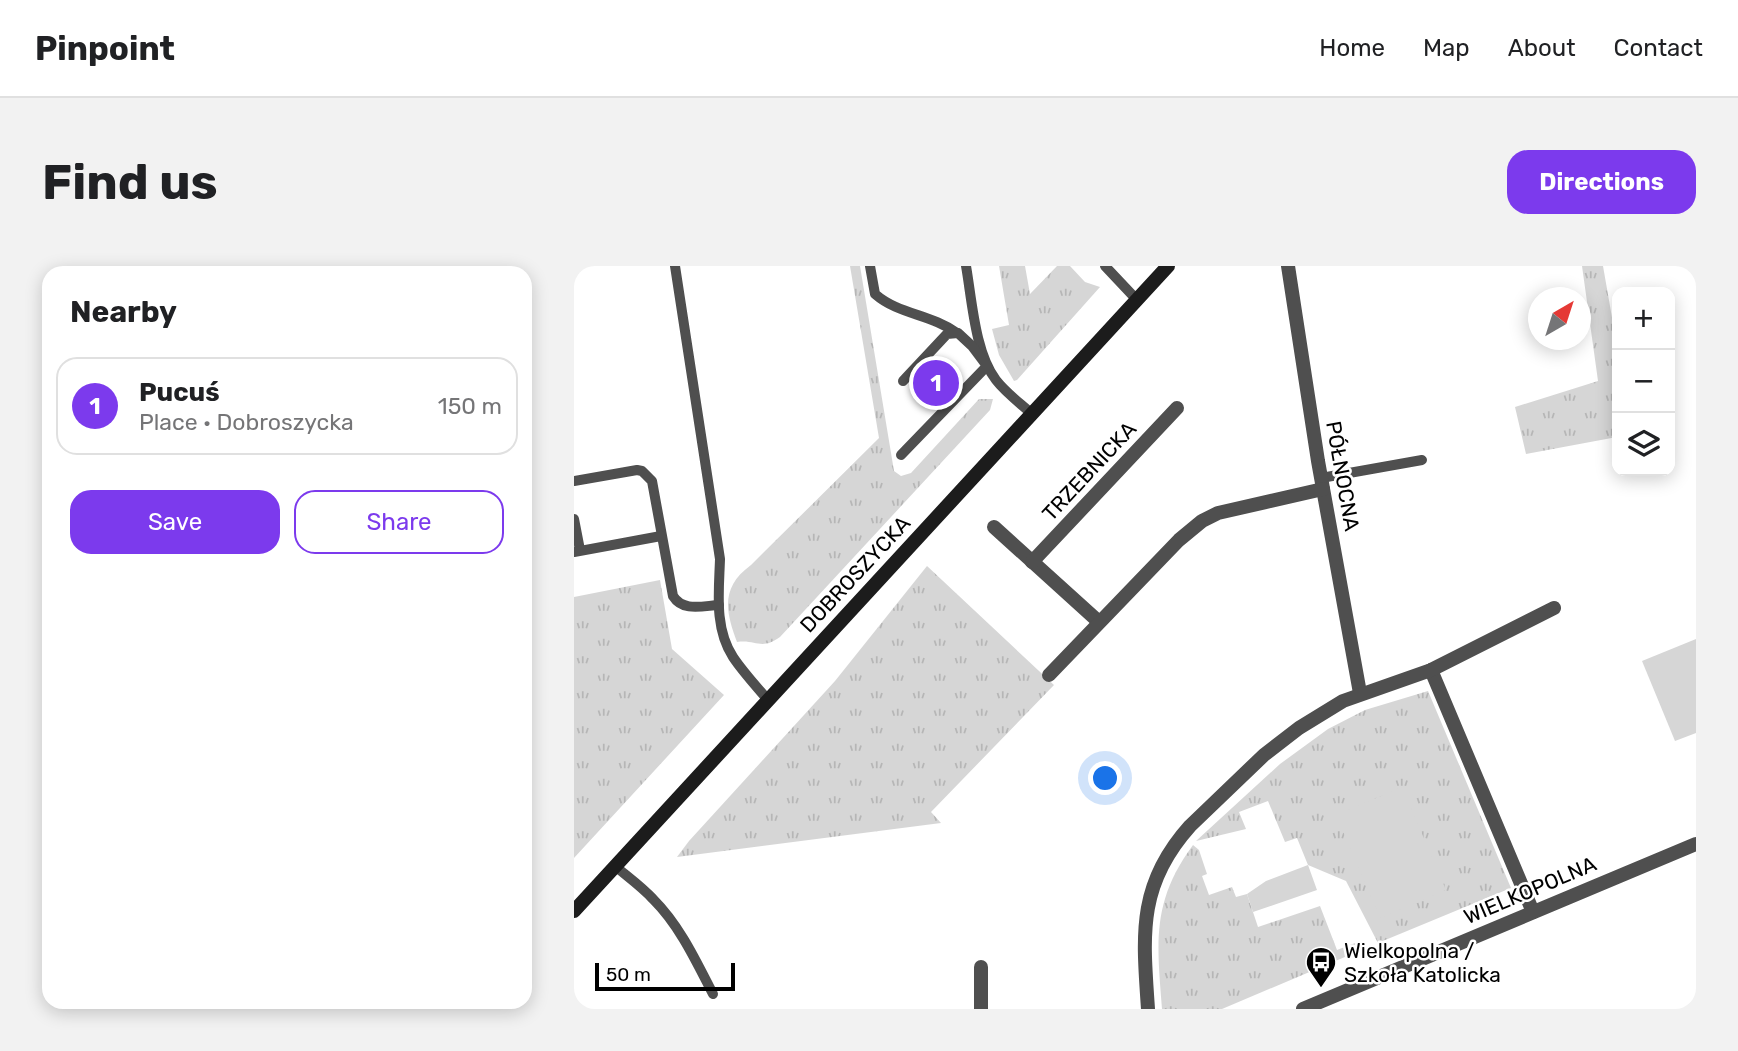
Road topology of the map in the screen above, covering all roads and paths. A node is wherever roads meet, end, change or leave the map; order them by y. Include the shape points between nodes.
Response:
1 (675, 266) edge
2 (870, 266) edge
3 (966, 266) edge
4 (1105, 266) edge
5 (1168, 266) edge
6 (1288, 266) edge
7 (1137, 300) junction
8 (958, 334) junction
9 (986, 366) junction
10 (903, 382) dead end
11 (1177, 408) dead end
12 (1032, 414) junction
13 (901, 456) dead end
14 (1422, 460) dead end
15 (574, 481) edge
16 (1322, 484) junction
17 (574, 519) edge
18 (994, 527) dead end
19 (662, 536) junction
20 (577, 551) edge
21 (1032, 562) junction
22 (719, 605) junction
23 (1554, 608) dead end
24 (1099, 622) junction
25 (1431, 670) junction
26 (1049, 675) dead end
27 (1360, 693) junction
28 (768, 700) junction
29 (1696, 844) edge
30 (615, 866) junction
31 (574, 911) edge
32 (1533, 912) junction
33 (981, 967) dead end
34 (713, 994) dead end
35 (981, 1009) edge
36 (1148, 1009) edge
37 (1303, 1009) edge

1 - 22 lane via 720,559
2 - 8 lane via 874,295 884,303 942,323
3 - 9 lane
4 - 7 lane
5 - 7 main road, DOBROSZYCKA
6 - 16 street, PÓŁNOCNA
7 - 12 main road, DOBROSZYCKA
8 - 9 lane
8 - 10 lane via 947,334
9 - 12 lane
9 - 13 lane
11 - 21 street, TRZEBNICKA
12 - 28 main road, DOBROSZYCKA
14 - 16 lane
15 - 19 lane via 642,471 652,481
16 - 24 street via 1202,521
16 - 27 street, PÓŁNOCNA
17 - 20 lane
18 - 21 street
19 - 20 lane
19 - 22 lane via 678,604
21 - 24 street
22 - 28 lane via 730,653
23 - 25 street
24 - 26 street
25 - 27 street
25 - 32 street
27 - 36 street via 1299,728 1265,755 1169,852 1153,883 1144,937
28 - 30 main road, DOBROSZYCKA
29 - 32 street, WIELKOPOLNA
30 - 31 main road, DOBROSZYCKA
30 - 34 lane via 669,917
32 - 37 street, WIELKOPOLNA
33 - 35 street

